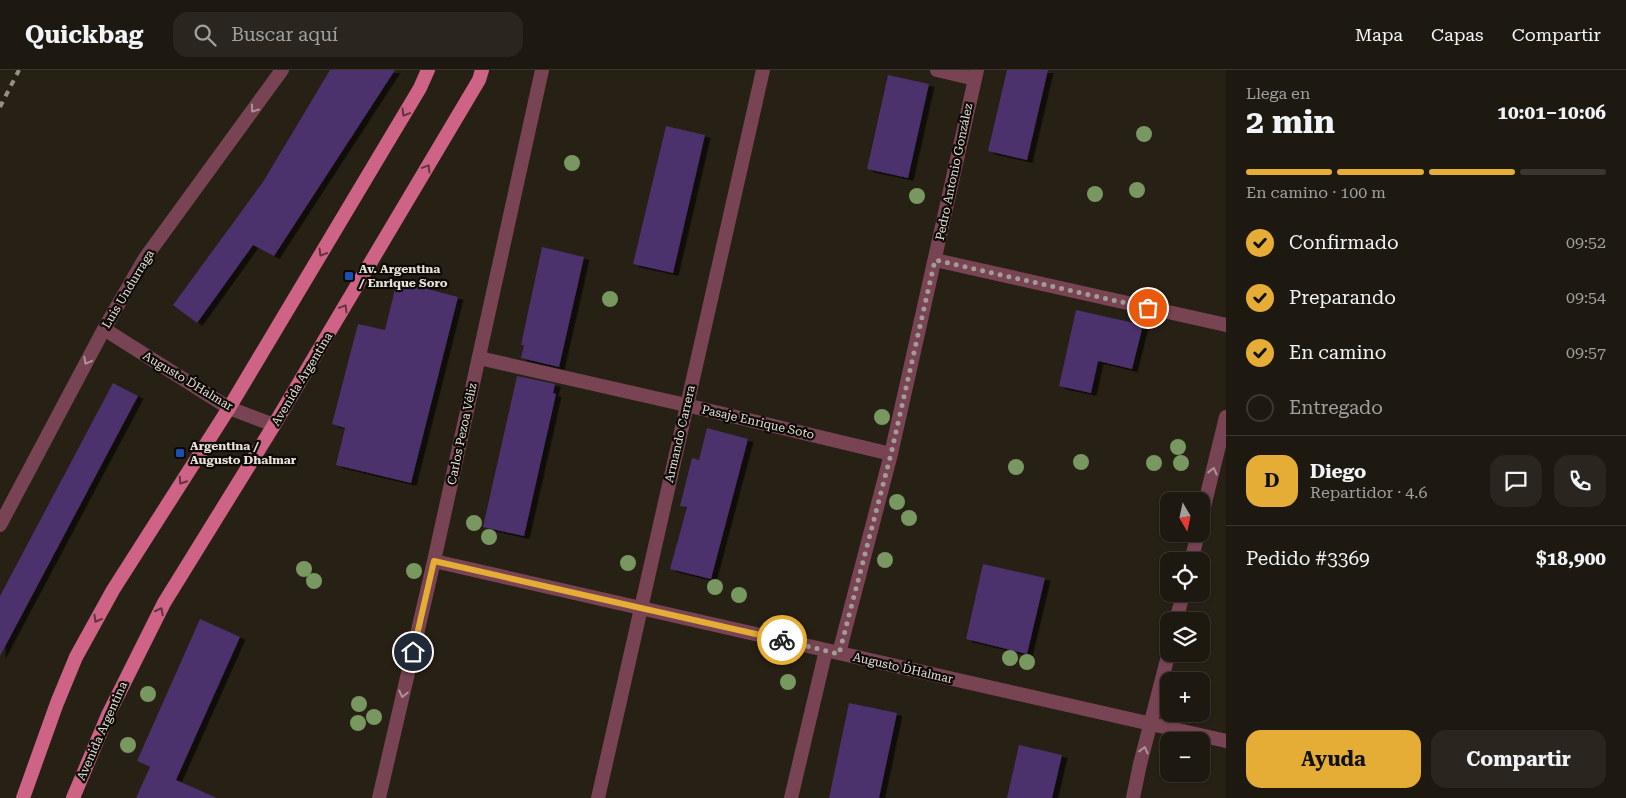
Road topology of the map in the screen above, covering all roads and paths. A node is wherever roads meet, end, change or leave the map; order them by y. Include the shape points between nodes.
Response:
1 (282, 70) edge
2 (428, 70) edge
3 (482, 70) edge
4 (541, 70) edge
5 (763, 70) edge
6 (936, 70) edge
7 (976, 75) edge
8 (935, 260) junction
9 (1226, 325) edge
10 (104, 330) junction
11 (479, 358) junction
12 (686, 405) junction
13 (229, 408) junction
14 (1226, 418) edge
15 (274, 425) junction
16 (891, 454) junction
17 (1208, 492) edge
18 (0, 525) edge
19 (434, 561) junction
20 (640, 608) junction
21 (832, 652) junction
22 (1166, 662) edge
23 (1150, 724) junction
24 (1226, 742) edge
25 (23, 798) edge
26 (72, 798) edge
27 (379, 798) edge
28 (598, 798) edge
29 (792, 798) edge
30 (1133, 798) edge

1 -> 10 street, Luis Undurraga via 145,258
2 -> 13 main road
15 -> 3 main road, Avenida Argentina
4 - 11 street, Carlos Pezoa Véliz
5 - 12 street, Armando Carrera
6 - 7 street
7 - 8 street, Pedro Antonio González
8 - 9 street
8 - 16 street, Pedro Antonio González
10 - 13 street, Augusto D´Halmar
10 -> 18 street, Luis Undurraga
11 - 12 street, Pasaje Enrique Soto
11 - 19 street, Carlos Pezoa Véliz
12 - 16 street, Pasaje Enrique Soto
12 - 20 street, Armando Carrera
13 - 15 street, Augusto D´Halmar
13 -> 25 main road via 113,590 76,657
17 -> 14 street
26 -> 15 main road, Avenida Argentina via 108,715 164,603
16 - 21 street, Pedro Antonio González
19 - 20 street, Augusto D´Halmar
19 -> 27 street, Carlos Pezoa Véliz
20 - 21 street, Augusto D´Halmar
20 - 28 street, Armando Carrera
21 - 23 street, Augusto D´Halmar
21 - 29 street, Pedro Antonio González
22 - 23 street
23 - 24 street, Augusto D´Halmar
30 -> 23 street

